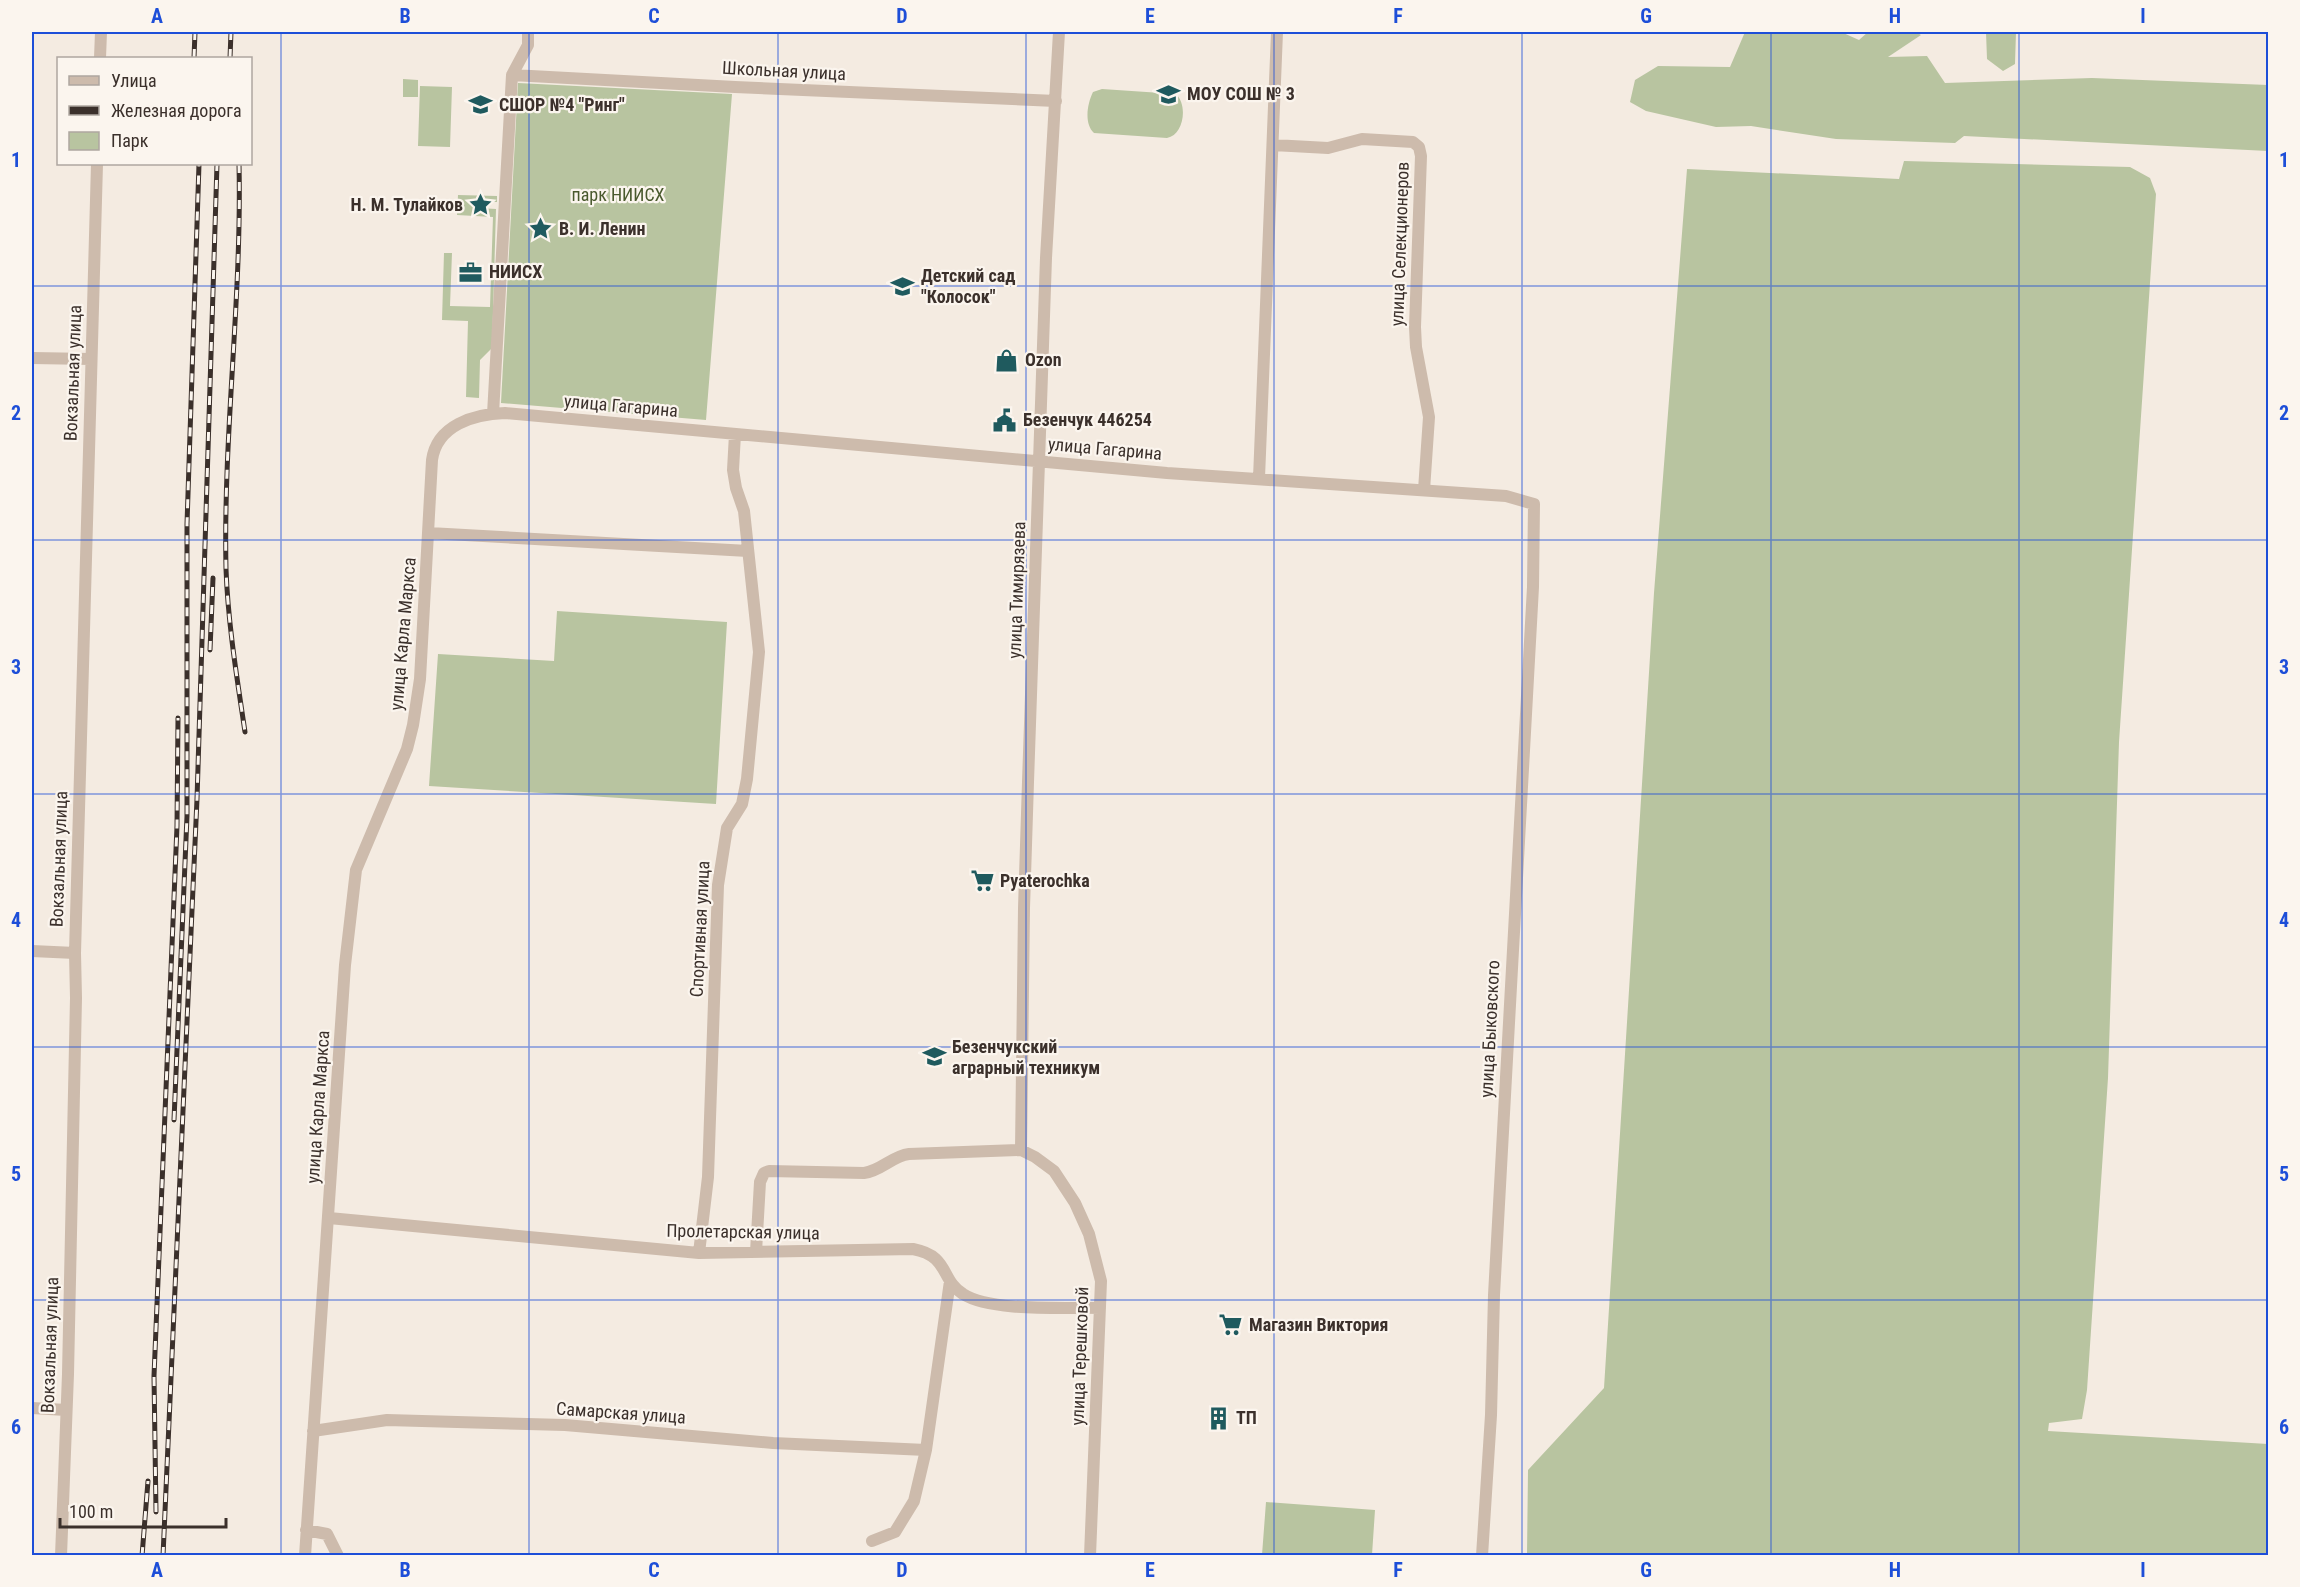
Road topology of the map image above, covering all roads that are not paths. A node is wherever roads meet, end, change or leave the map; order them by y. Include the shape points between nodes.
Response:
1 (101, 32) edge
2 (528, 32) edge
3 (1059, 32) edge
4 (1277, 32) edge
5 (100, 57) edge
6 (512, 75) junction
7 (1056, 101) junction
8 (1273, 145) junction
9 (97, 165) edge
10 (32, 358) edge
11 (91, 359) junction
12 (493, 414) junction
13 (735, 434) junction
14 (1040, 462) junction
15 (1259, 478) junction
16 (1425, 490) junction
17 (1534, 504) joint
18 (429, 533) junction
19 (748, 551) junction
20 (32, 951) edge
21 (75, 953) junction
22 (1021, 1150) junction
23 (329, 1218) junction
24 (756, 1252) junction
25 (699, 1253) junction
26 (950, 1281) junction
27 (1100, 1308) junction
28 (32, 1408) edge
29 (66, 1410) junction
30 (313, 1431) junction
31 (926, 1450) junction
32 (306, 1530) junction
33 (873, 1541) dead end
34 (61, 1556) edge
35 (304, 1556) edge
36 (338, 1556) edge
37 (1090, 1556) edge
38 (1482, 1556) edge

1 - 5 street
2 - 6 street via 528,45
3 - 7 street, улица Тимирязева
4 - 8 street
6 - 7 street, Школьная улица
6 - 12 street
7 - 14 street, улица Тимирязева via 1046,258
8 - 15 street
8 - 16 street, улица Селекционеров via 1328,148 1362,139 1413,142 1419,147 1415,327 1429,417
9 - 11 street, Вокзальная улица
10 - 11 street
11 - 21 street, Вокзальная улица
12 - 13 street, улица Гагарина
12 - 18 street, улица Карла Маркса via 462,422 436,445
13 - 14 street, улица Гагарина
13 - 19 street, Спортивная улица via 733,470 744,511
14 - 15 street, улица Гагарина
14 - 22 street, улица Тимирязева via 1024,897
15 - 16 street, улица Гагарина
16 - 17 street, улица Гагарина via 1506,496
17 - 38 street, улица Быковского via 1533,587
18 - 19 street
18 - 23 street, улица Карла Маркса via 420,679 413,725 407,748 359,858 354,882
19 - 25 street, Спортивная улица via 759,652 747,778 742,804 727,828 718,885 708,1177
20 - 21 street
21 - 29 street, Вокзальная улица
22 - 24 street via 909,1154 864,1173 769,1171 760,1182
22 - 27 street, улица Терешковой via 1054,1171 1075,1203 1097,1259
23 - 25 street, Пролетарская улица
23 - 30 street, улица Карла Маркса
24 - 25 street, Пролетарская улица
24 - 26 street, Пролетарская улица via 913,1249 939,1261
26 - 27 street, Пролетарская улица via 963,1294 988,1302
26 - 31 street
27 - 37 street, улица Терешковой
28 - 29 street
29 - 34 street, Вокзальная улица
30 - 31 street, Самарская улица via 387,1420 565,1425 773,1443
30 - 32 street, улица Карла Маркса
31 - 33 street via 914,1501 894,1532
32 - 35 street, улица Карла Маркса
32 - 36 street via 327,1534

